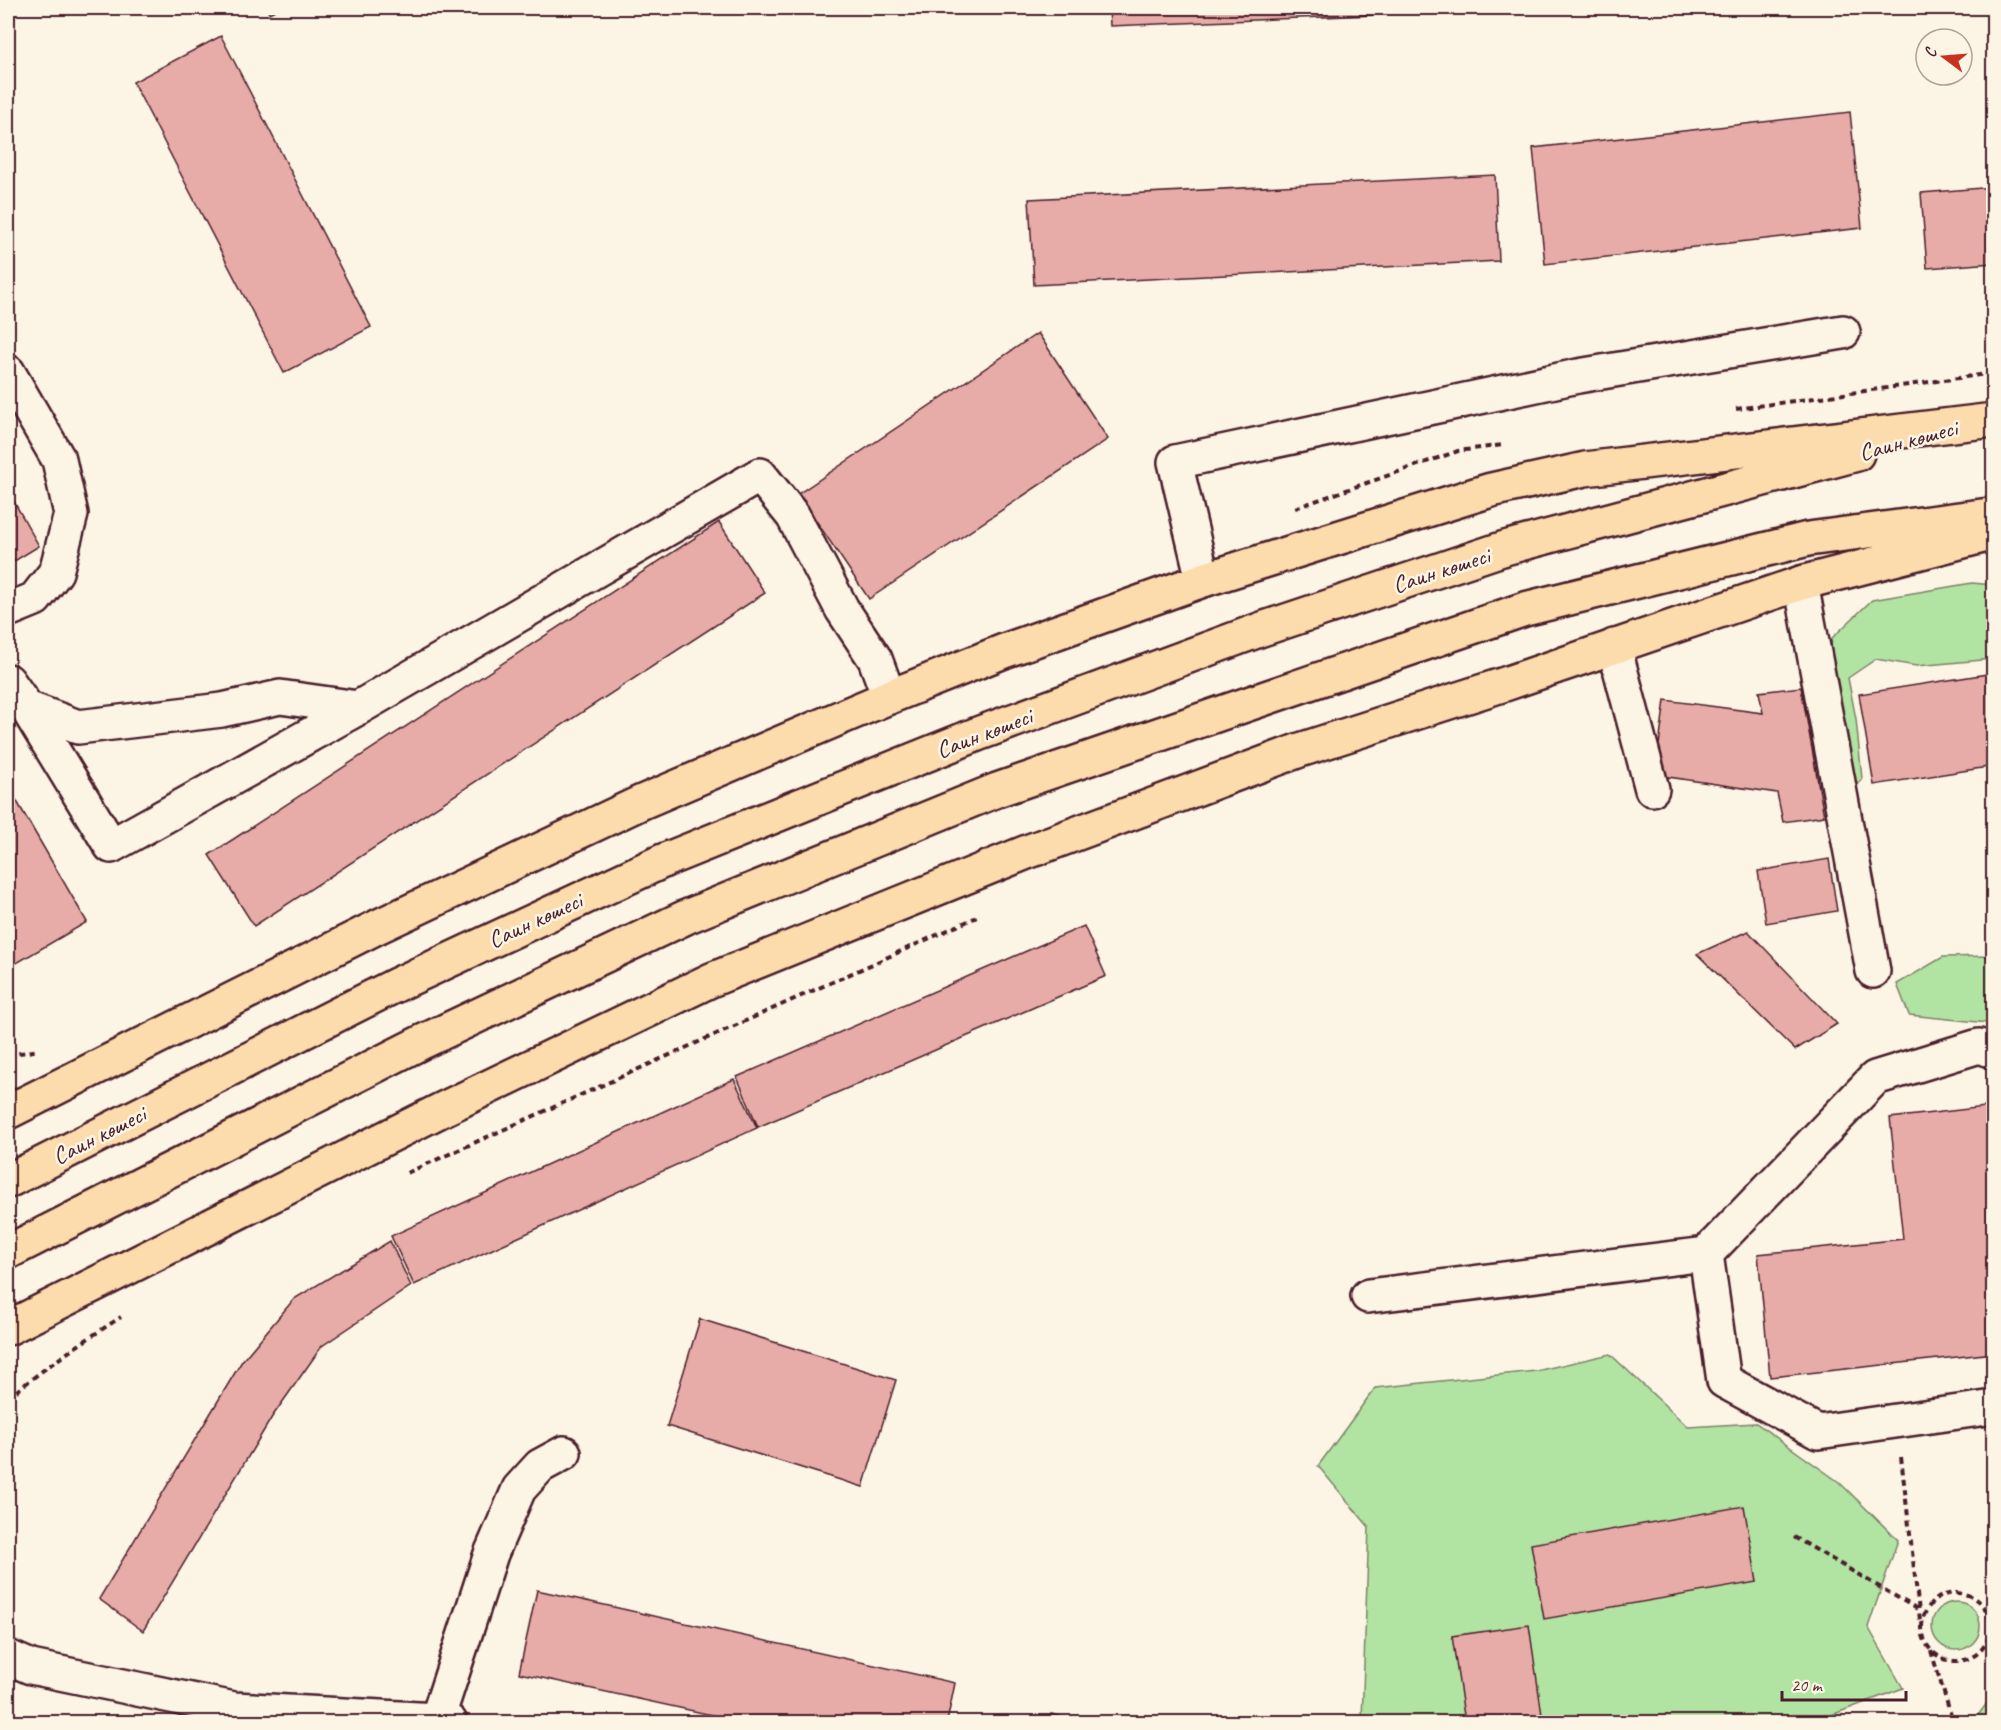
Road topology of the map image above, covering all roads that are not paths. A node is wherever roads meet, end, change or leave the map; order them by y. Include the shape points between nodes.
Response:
1 (1843, 332) dead end
2 (8, 372) edge
3 (1981, 422) edge
4 (1994, 515) edge
5 (1994, 532) edge
6 (1203, 580) junction
7 (1801, 583) junction
8 (8, 610) edge
9 (1614, 646) junction
10 (8, 681) edge
11 (889, 697) junction
12 (27, 708) junction
13 (358, 708) junction
14 (1653, 789) dead end
15 (1873, 971) dead end
16 (1994, 1051) edge
17 (56, 1088) junction
18 (8, 1097) edge
19 (8, 1112) edge
20 (8, 1181) edge
21 (8, 1252) edge
22 (1706, 1254) junction
23 (73, 1294) junction
24 (1368, 1296) dead end
25 (8, 1328) edge
26 (8, 1346) edge
27 (1994, 1407) edge
28 (564, 1453) dead end
29 (8, 1657) edge
30 (443, 1721) edge

1 - 6 street via 1578,376 1175,462
2 - 8 street via 59,460 71,514 56,572 35,599
3 - 6 main road, Саин көшесі via 1585,469 1491,490
3 - 20 main road, Саин көшесі via 1505,548 1262,629 980,733 654,865 396,985
4 - 21 main road via 1808,539 1525,609 997,790 686,917 422,1042
5 - 7 main road
6 - 11 main road, Саин көшесі
7 - 9 main road
7 - 15 street
9 - 14 street
9 - 23 main road via 1300,750 1143,808 711,980
10 - 12 street
11 - 13 street via 875,659 842,609 793,516 760,475
11 - 17 main road, Саин көшесі via 621,812 368,931
12 - 13 street via 78,727 222,710 280,697
12 - 13 street via 111,846
16 - 22 street via 1979,1046 1875,1078
17 - 18 main road
17 - 19 main road, Саин көшесі
22 - 24 street
22 - 27 street via 1724,1381 1818,1432
23 - 25 main road
23 - 26 main road
28 - 30 street via 540,1466 519,1489 491,1554
29 - 30 street via 31,1667 234,1709

